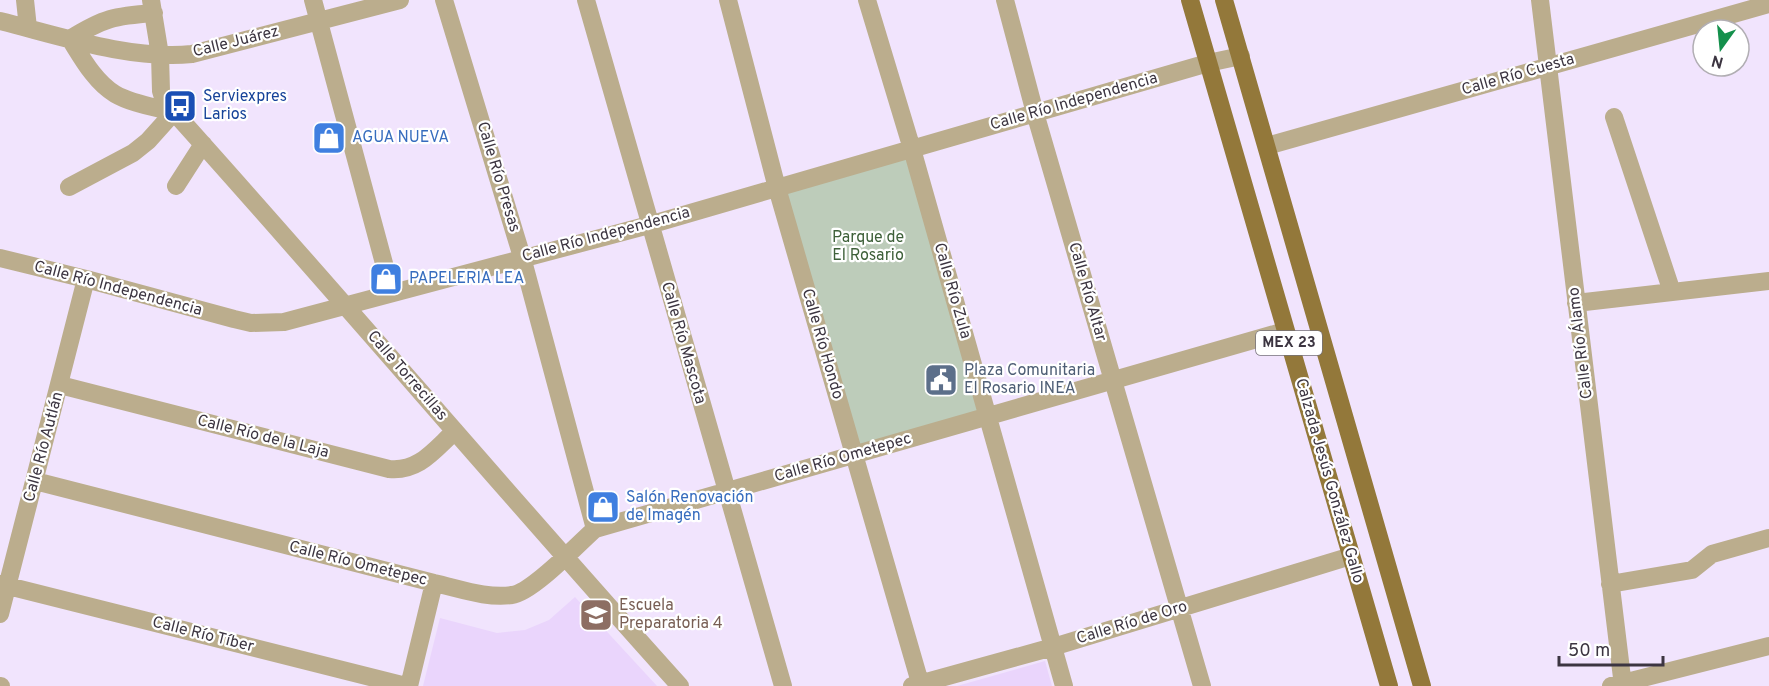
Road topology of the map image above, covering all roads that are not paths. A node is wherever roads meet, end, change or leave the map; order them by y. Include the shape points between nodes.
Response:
1 (25, 0) edge
2 (313, 0) edge
3 (400, 0) edge
4 (444, 0) edge
5 (586, 0) edge
6 (728, 0) edge
7 (867, 0) edge
8 (1005, 0) edge
9 (1190, 0) edge
10 (1224, 0) edge
11 (1540, 0) edge
12 (1769, 4) edge
13 (152, 6) edge
14 (319, 20) junction
15 (0, 21) edge
16 (28, 28) junction
17 (70, 39) junction
18 (160, 55) junction
19 (1241, 56) junction
20 (1208, 63) junction
21 (1548, 66) junction
22 (174, 112) junction
23 (1035, 113) junction
24 (1614, 117) dead end
25 (203, 144) junction
26 (1268, 146) junction
27 (912, 149) junction
28 (176, 186) dead end
29 (69, 187) dead end
30 (777, 188) junction
31 (649, 225) junction
32 (522, 257) junction
33 (0, 258) edge
34 (86, 279) junction
35 (1769, 281) edge
36 (1672, 292) junction
37 (392, 293) junction
38 (1576, 303) junction
39 (348, 306) junction
40 (1285, 331) junction
41 (1113, 381) junction
42 (60, 385) junction
43 (988, 417) junction
44 (455, 431) junction
45 (854, 455) junction
46 (35, 481) junction
47 (726, 492) junction
48 (595, 529) junction
49 (1769, 538) edge
50 (1351, 556) junction
51 (564, 557) junction
52 (434, 583) junction
53 (1611, 584) junction
54 (4, 585) edge
55 (1179, 608) junction
56 (0, 614) edge
57 (1769, 646) edge
58 (1053, 647) junction
59 (918, 685) edge
60 (1618, 685) edge
61 (408, 686) edge
62 (680, 686) edge
63 (783, 686) edge
64 (1064, 686) edge
65 (1202, 686) edge
66 (1389, 686) edge
67 (1422, 686) edge

1 - 16 street
2 - 14 street
3 - 14 street, Calle Juárez
4 - 32 street, Calle Río Presas
5 - 31 street, Calle Río Mascota
6 - 30 street, Calle Río Hondo
7 - 27 street, Calle Río Zula
8 - 23 street, Calle Río Altar
9 - 20 main road, Calzada Jesús González Gallo / MEX 23
10 - 19 main road, Calzada Jesús González Gallo / MEX 23
11 - 21 street, Calle Río Álamo
12 - 21 street, Calle Río Cuesta
13 - 17 street via 107,18
13 - 18 street, Calle Torrecillas
14 - 18 street, Calle Juárez via 192,54
14 - 37 street
15 - 16 street, Calle Juárez
16 - 17 street, Calle Juárez
17 - 18 street, Calle Juárez
17 - 22 street via 88,68 114,94
18 - 22 street, Calle Torrecillas via 161,91
19 - 20 street, Calle Río Independencia
19 - 26 main road, Calzada Jesús González Gallo / MEX 23
20 - 23 street, Calle Río Independencia
20 - 40 main road, Calzada Jesús González Gallo / MEX 23
21 - 26 street, Calle Río Cuesta
21 - 38 street, Calle Río Álamo
22 - 25 street, Calle Torrecillas
22 - 29 street via 133,153
23 - 27 street, Calle Río Independencia
23 - 41 street, Calle Río Altar
24 - 36 street
25 - 28 street
25 - 39 street, Calle Torrecillas
26 - 67 main road, Calzada Jesús González Gallo / MEX 23
27 - 30 street, Calle Río Independencia
27 - 43 street, Calle Río Zula
30 - 31 street, Calle Río Independencia
30 - 45 street, Calle Río Hondo
31 - 32 street, Calle Río Independencia
31 - 47 street, Calle Río Mascota
32 - 37 street, Calle Río Independencia
32 - 48 street, Calle Río Presas
33 - 34 street, Calle Río Independencia
34 - 39 street, Calle Río Independencia via 251,322 284,322
34 - 42 street, Calle Río Autlán
35 - 36 street
36 - 38 street
37 - 39 street, Calle Río Independencia
38 - 53 street, Calle Río Álamo
39 - 44 street, Calle Torrecillas
40 - 41 street, Calle Río Ometepec
40 - 50 main road, Calzada Jesús González Gallo / MEX 23
41 - 43 street, Calle Río Ometepec
41 - 55 street, Calle Río Altar
42 - 44 street, Calle Río de la Laja via 398,470 418,465
42 - 46 street, Calle Río Autlán
43 - 45 street, Calle Río Ometepec
43 - 58 street, Calle Río Zula
44 - 51 street, Calle Torrecillas
45 - 47 street, Calle Río Ometepec
45 - 59 street, Calle Río Hondo
46 - 52 street, Calle Río Ometepec
46 - 54 street, Calle Río Autlán
47 - 48 street, Calle Río Ometepec
47 - 63 street, Calle Río Mascota
48 - 51 street, Calle Río Ometepec
49 - 53 street via 1712,554 1692,570
50 - 55 street, Calle Río de Oro
50 - 66 main road, Calzada Jesús González Gallo / MEX 23
51 - 52 street, Calle Río Ometepec via 529,588 515,595 485,594
51 - 62 street, Calle Torrecillas
52 - 61 street
53 - 60 street, Calle Río Álamo
54 - 56 street, Calle Río Autlán
54 - 61 street, Calle Río Tíber
55 - 58 street, Calle Río de Oro
55 - 65 street, Calle Río Altar
57 - 60 street
58 - 59 street, Calle Río de Oro
58 - 64 street, Calle Río Zula

